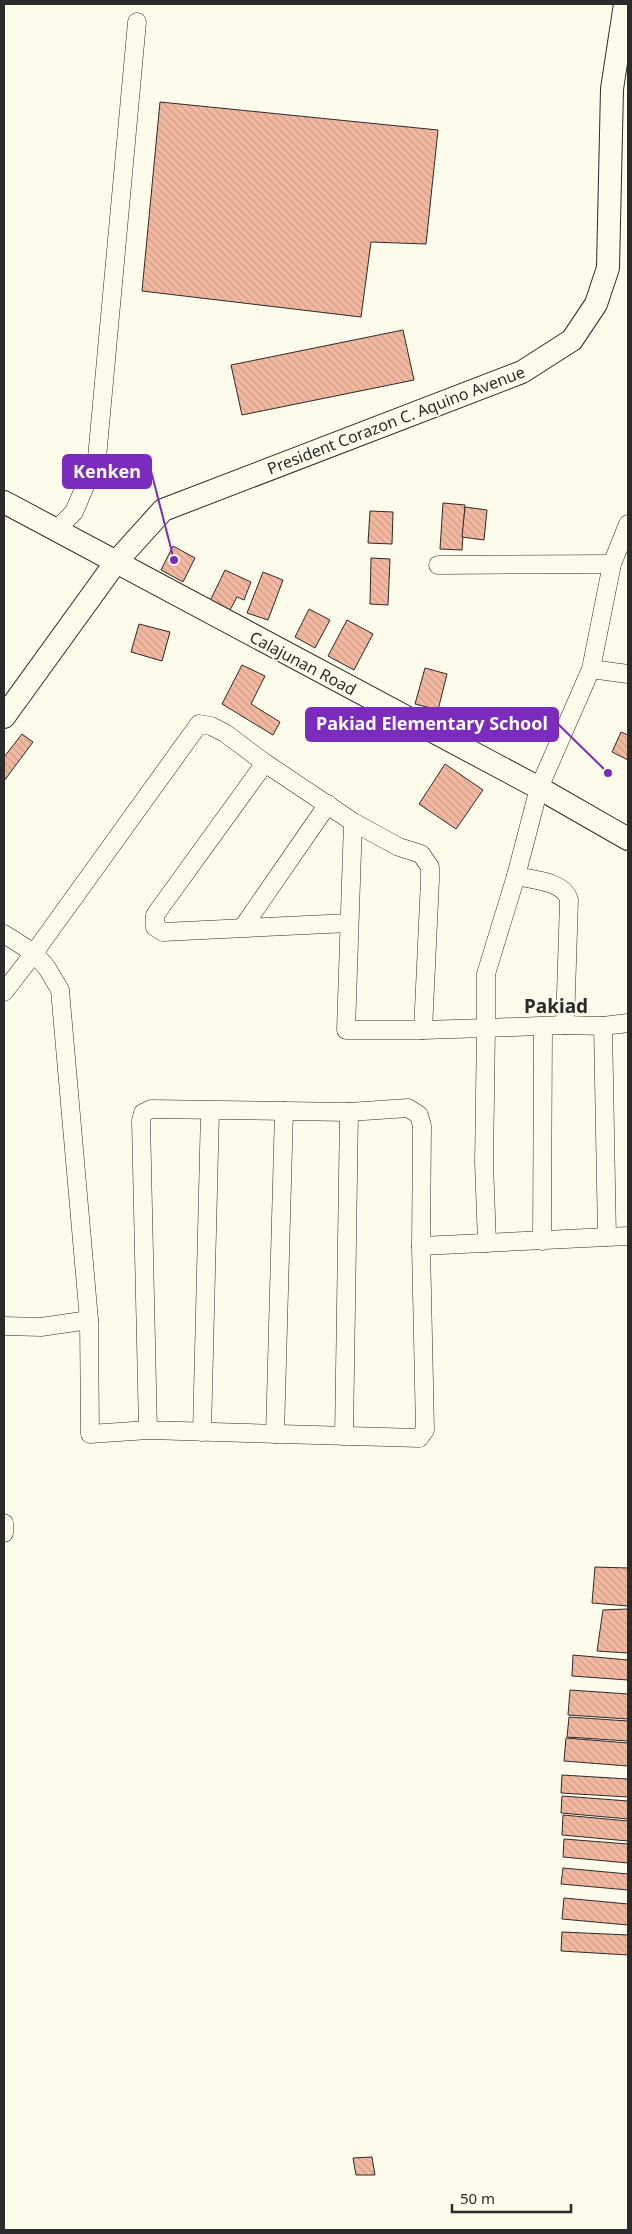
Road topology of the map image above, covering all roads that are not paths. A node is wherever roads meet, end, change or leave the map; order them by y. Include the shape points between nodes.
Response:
1 (625, 4) edge
2 (138, 22) dead end
3 (4, 502) edge
4 (628, 524) edge
5 (57, 529) junction
6 (116, 562) junction
7 (612, 564) junction
8 (438, 565) dead end
9 (591, 668) junction
10 (628, 674) edge
11 (4, 717) edge
12 (265, 763) junction
13 (539, 788) junction
14 (328, 804) junction
15 (353, 822) junction
16 (628, 839) edge
17 (516, 876) junction
18 (349, 923) junction
19 (243, 927) junction
20 (4, 934) edge
21 (34, 953) junction
22 (4, 992) edge
23 (628, 1023) edge
24 (565, 1025) junction
25 (603, 1026) junction
26 (543, 1027) junction
27 (486, 1028) junction
28 (423, 1030) junction
29 (210, 1110) junction
30 (284, 1111) junction
31 (349, 1112) junction
32 (628, 1236) edge
33 (607, 1237) junction
34 (542, 1241) junction
35 (487, 1243) junction
36 (421, 1246) junction
37 (89, 1320) junction
38 (4, 1326) edge
39 (148, 1430) junction
40 (202, 1432) junction
41 (275, 1434) junction
42 (344, 1436) junction
43 (4, 1523) edge
44 (4, 1533) edge

1 - 6 main road, President Corazon C. Aquino Avenue via 612,89 608,268 596,304 572,340 522,372 163,510
2 - 5 street via 97,458 74,512
3 - 5 main road, Calajunan Road
4 - 7 street
5 - 6 main road, Calajunan Road
6 - 11 main road, President Corazon C. Aquino Avenue
6 - 13 main road, Calajunan Road
7 - 8 street
7 - 9 street
9 - 10 street
9 - 13 street
12 - 14 street
12 - 19 street via 155,915 155,927 163,932
12 - 21 street via 225,733 212,726 198,724
13 - 16 main road, Calajunan Road
13 - 17 street
14 - 15 street
14 - 19 street
15 - 18 street
15 - 28 street via 399,847 421,854 430,867
17 - 24 street via 560,887 567,893
17 - 27 street via 486,974
18 - 19 street
18 - 28 street via 346,1030
20 - 21 street
21 - 22 street
21 - 37 street via 60,990
23 - 25 street
24 - 25 street
24 - 26 street
25 - 33 street
26 - 27 street
26 - 34 street
27 - 28 street
27 - 35 street via 484,1163
29 - 30 street
29 - 39 street via 151,1109 143,1113 141,1122
29 - 40 street
30 - 31 street
30 - 41 street
31 - 36 street via 408,1108 419,1115 422,1126
31 - 42 street
32 - 33 street
33 - 34 street
34 - 35 street
35 - 36 street
36 - 42 street via 425,1430 419,1438
37 - 38 street via 41,1327
37 - 39 street via 90,1434
39 - 40 street
40 - 41 street
41 - 42 street
43 - 44 street

